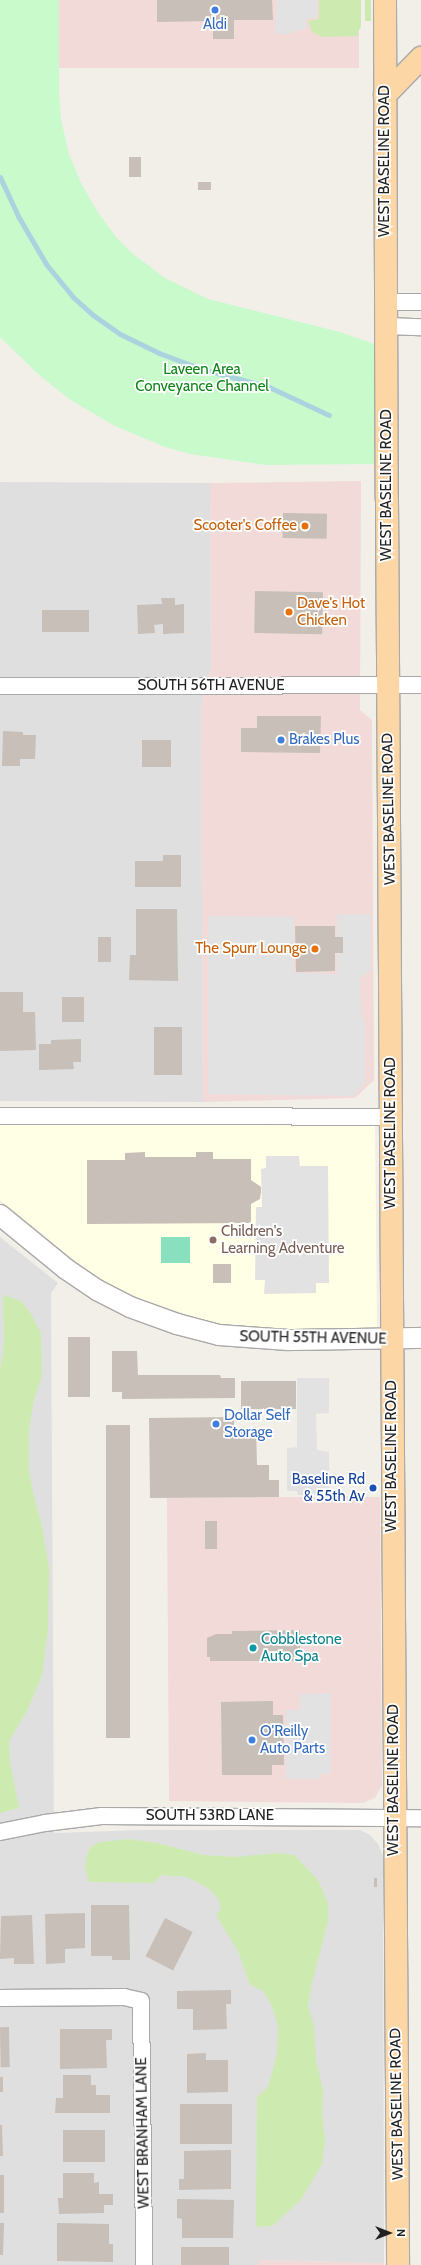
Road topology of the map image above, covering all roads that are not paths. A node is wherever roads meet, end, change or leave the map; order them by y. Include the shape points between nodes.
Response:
1 (386, 0) edge
2 (421, 58) edge
3 (385, 95) junction
4 (386, 302) junction
5 (421, 302) edge
6 (386, 326) junction
7 (421, 327) edge
8 (421, 685) edge
9 (0, 686) edge
10 (388, 686) junction
11 (0, 1116) edge
12 (391, 1117) junction
13 (0, 1215) edge
14 (421, 1338) edge
15 (392, 1339) junction
16 (395, 1818) junction
17 (421, 1818) edge
18 (0, 1832) edge
19 (0, 1998) edge
20 (144, 2265) edge
21 (398, 2265) edge

1 - 3 main road, WEST BASELINE ROAD
2 - 3 main road
3 - 4 main road, WEST BASELINE ROAD
4 - 5 street
4 - 6 main road, WEST BASELINE ROAD
6 - 7 street
6 - 10 main road, WEST BASELINE ROAD
8 - 10 street, SOUTH 56TH AVENUE
9 - 10 street, SOUTH 56TH AVENUE
10 - 12 main road, WEST BASELINE ROAD
11 - 12 street
12 - 15 main road, WEST BASELINE ROAD
13 - 15 street, SOUTH 55TH AVENUE via 66,1269 97,1290 130,1307 177,1324 219,1335 258,1338
14 - 15 street, SOUTH 55TH AVENUE
15 - 16 main road, WEST BASELINE ROAD
16 - 17 street, SOUTH 53RD LANE
16 - 18 street, SOUTH 53RD LANE via 102,1816
16 - 21 main road, WEST BASELINE ROAD
19 - 20 street, WEST BRANHAM LANE via 124,1997 141,2001

